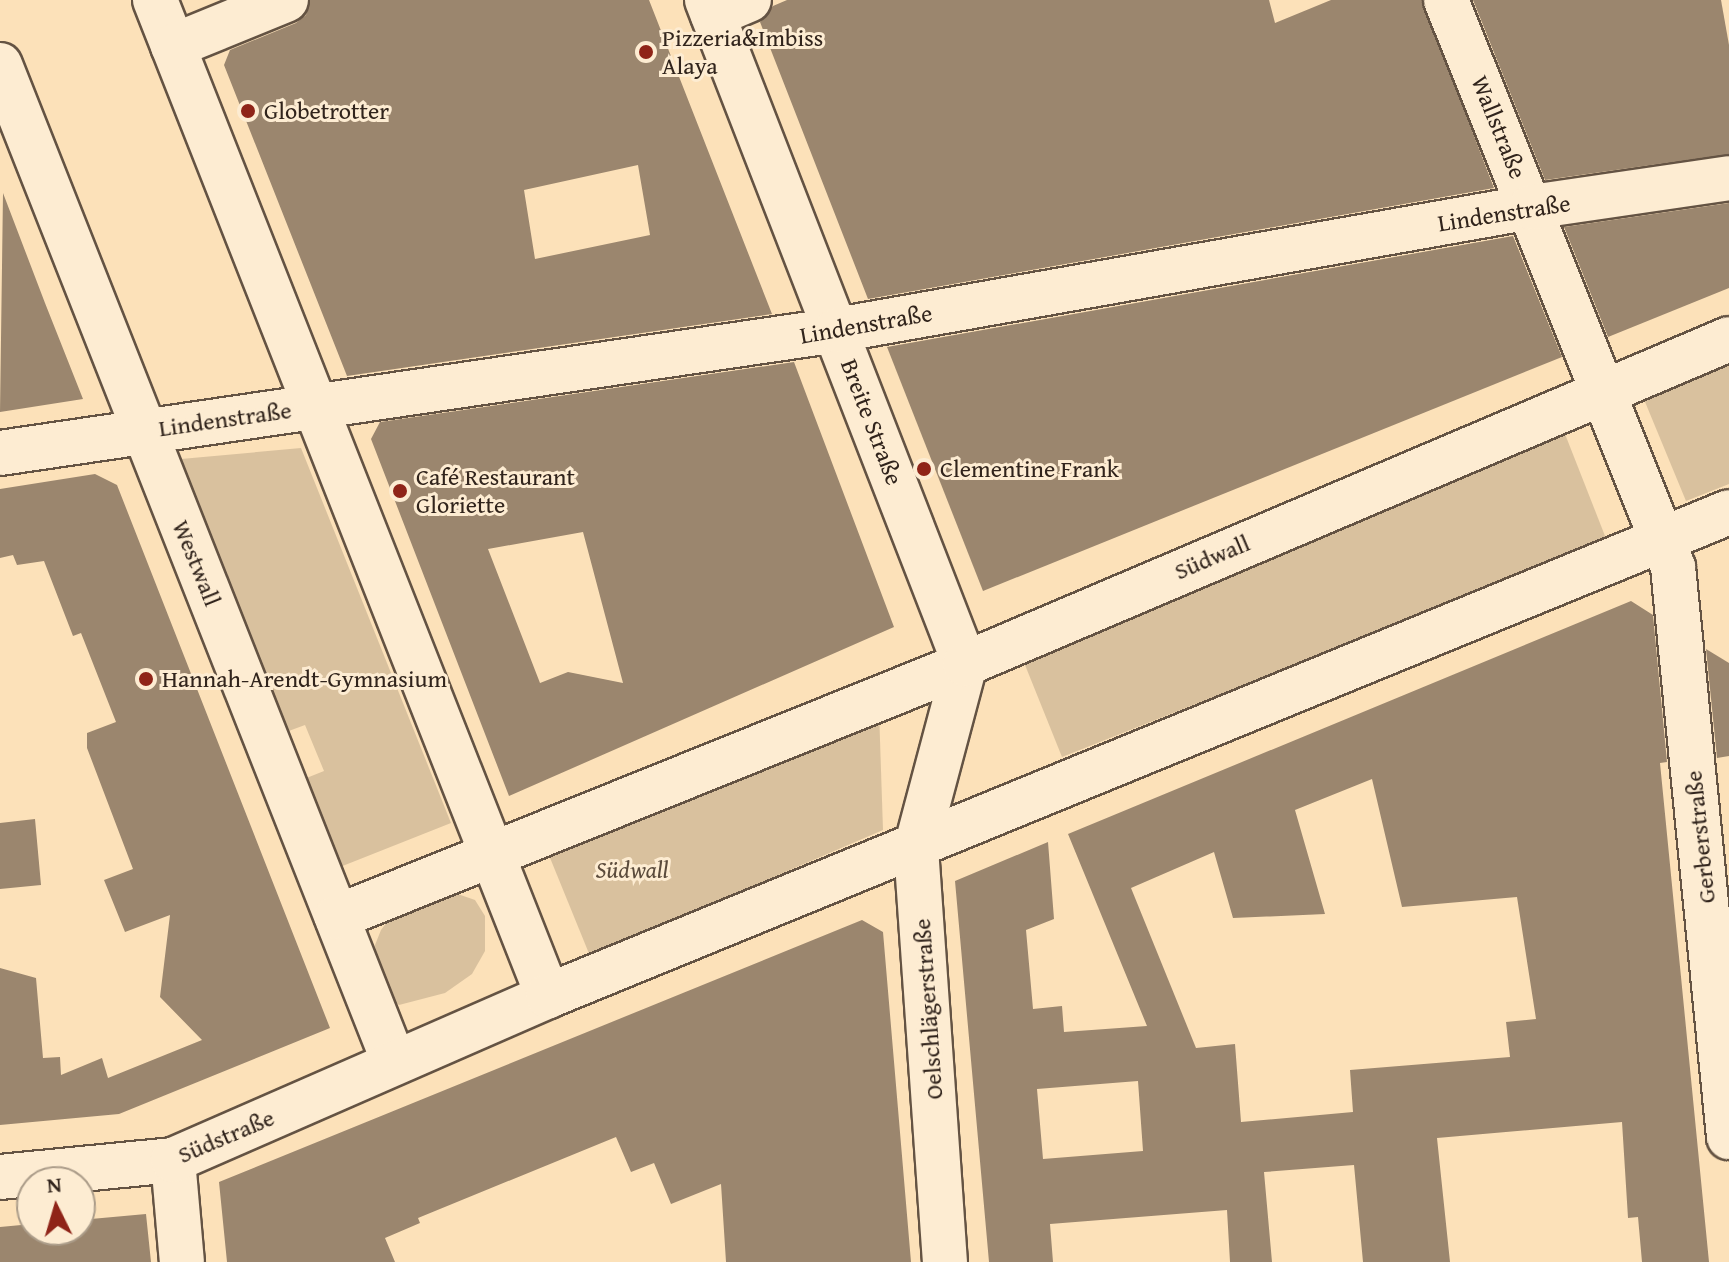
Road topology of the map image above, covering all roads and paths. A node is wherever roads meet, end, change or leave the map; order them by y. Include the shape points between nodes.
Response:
1 (155, 0) edge
2 (286, 0) edge
3 (1446, 0) edge
4 (723, 5) edge
5 (173, 46) junction
6 (0, 65) edge
7 (1729, 178) edge
8 (1531, 207) junction
9 (837, 330) junction
10 (1729, 339) edge
11 (1603, 389) junction
12 (319, 406) junction
13 (144, 430) junction
14 (0, 453) edge
15 (1729, 512) edge
16 (1665, 539) junction
17 (965, 664) junction
18 (916, 848) junction
19 (492, 855) junction
20 (337, 917) junction
21 (548, 996) junction
22 (394, 1062) junction
23 (1729, 1137) edge
24 (173, 1160) junction
25 (0, 1177) edge
26 (182, 1262) edge
27 (945, 1262) edge

1 - 5 street
2 - 5 street
3 - 8 street, Wallstraße
4 - 9 street, Breite Straße
5 - 12 street
6 - 13 street, Westwall
7 - 8 street, Lindenstraße
8 - 9 street, Lindenstraße
8 - 11 street, Wallstraße
9 - 12 street, Lindenstraße
9 - 17 street, Breite Straße
10 - 11 street, Südwall
11 - 16 street, Wallstraße
11 - 17 street, Südwall
12 - 13 street, Lindenstraße
12 - 19 street
13 - 14 street, Lindenstraße
13 - 20 street, Westwall
15 - 16 street
16 - 18 street
16 - 23 street, Gerberstraße via 1676,584
17 - 18 street, Oelschlägerstraße
17 - 19 street, Südwall
18 - 21 street
18 - 27 street, Oelschlägerstraße
19 - 20 street, Südwall
19 - 21 street
20 - 22 street, Westwall
21 - 22 street
22 - 24 street, Südstraße
24 - 25 street, Südstraße
24 - 26 street

